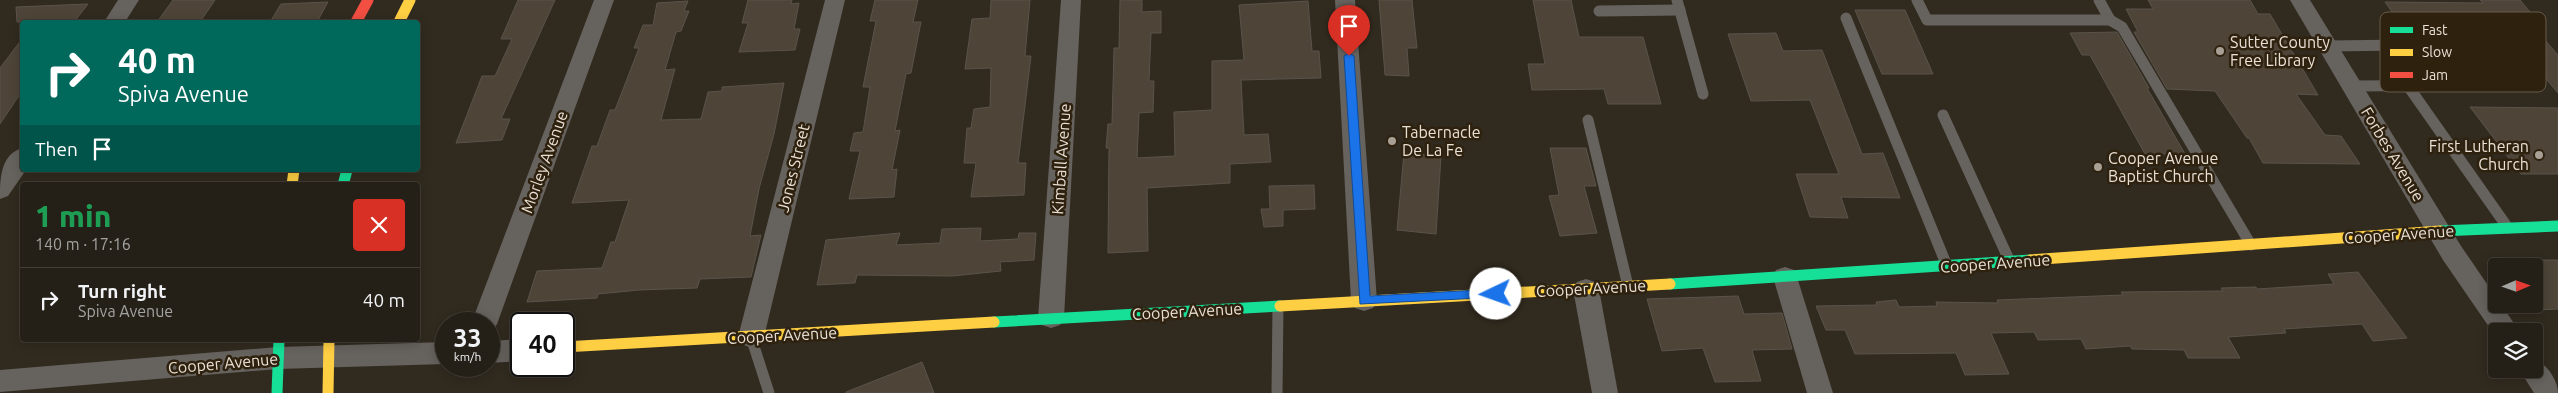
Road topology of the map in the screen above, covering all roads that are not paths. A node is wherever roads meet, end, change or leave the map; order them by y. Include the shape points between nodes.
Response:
1 (129, 0) edge
2 (368, 0) edge
3 (410, 0) edge
4 (604, 0) edge
5 (835, 0) edge
6 (1071, 0) edge
7 (1346, 0) edge
8 (1916, 0) edge
9 (2099, 0) edge
10 (2300, 0) edge
11 (1679, 5) edge
12 (1599, 11) dead end
13 (1846, 18) dead end
14 (115, 20) edge
15 (357, 20) edge
16 (400, 20) edge
17 (2110, 20) junction
18 (2380, 45) edge
19 (2328, 46) junction
20 (2352, 86) junction
21 (2380, 86) edge
22 (2412, 92) edge
23 (1703, 94) dead end
24 (1943, 115) dead end
25 (1588, 120) dead end
26 (20, 160) edge
27 (0, 190) edge
28 (2558, 226) edge
29 (2508, 228) junction
30 (2440, 231) junction
31 (2251, 244) junction
32 (2010, 262) junction
33 (1947, 266) junction
34 (1785, 277) junction
35 (1628, 286) junction
36 (1586, 289) junction
37 (1364, 301) junction
38 (1278, 306) junction
39 (488, 312) edge
40 (1051, 318) junction
41 (2501, 323) edge
42 (751, 337) junction
43 (575, 346) edge
44 (328, 348) edge
45 (279, 349) edge
46 (435, 353) edge
47 (2538, 378) edge
48 (0, 382) edge
49 (277, 393) edge
50 (328, 393) edge
51 (768, 393) edge
52 (1277, 393) edge
53 (1605, 393) edge
54 (1820, 393) edge
55 (2549, 393) edge

1 - 14 street
2 - 15 street
3 - 16 street
4 - 39 street, Morley Avenue
5 - 42 street, Jones Street
6 - 40 street, Kimball Avenue
7 - 37 street
8 - 17 lane via 1927,20
9 - 17 lane
10 - 19 street, Forbes Avenue
11 - 12 lane
11 - 23 lane
13 - 33 lane
17 - 31 lane via 2122,27
18 - 19 lane
19 - 20 street, Forbes Avenue
20 - 21 lane
20 - 30 street, Forbes Avenue
22 - 29 lane
24 - 32 lane
25 - 35 lane
26 - 27 street
28 - 29 street, Cooper Avenue
29 - 30 street, Cooper Avenue
30 - 31 street, Cooper Avenue
30 - 41 street, Forbes Avenue
31 - 32 street, Cooper Avenue
32 - 33 street, Cooper Avenue
33 - 34 street, Cooper Avenue
34 - 35 street, Cooper Avenue
34 - 54 street
35 - 36 street, Cooper Avenue
36 - 37 street, Cooper Avenue
36 - 53 street
37 - 38 street, Cooper Avenue
38 - 40 street, Cooper Avenue
38 - 52 lane
40 - 42 street, Cooper Avenue
42 - 43 street, Cooper Avenue
42 - 51 lane
44 - 45 street, Cooper Avenue
44 - 46 street, Cooper Avenue
44 - 50 street
45 - 48 street, Cooper Avenue
45 - 49 street
47 - 55 street

